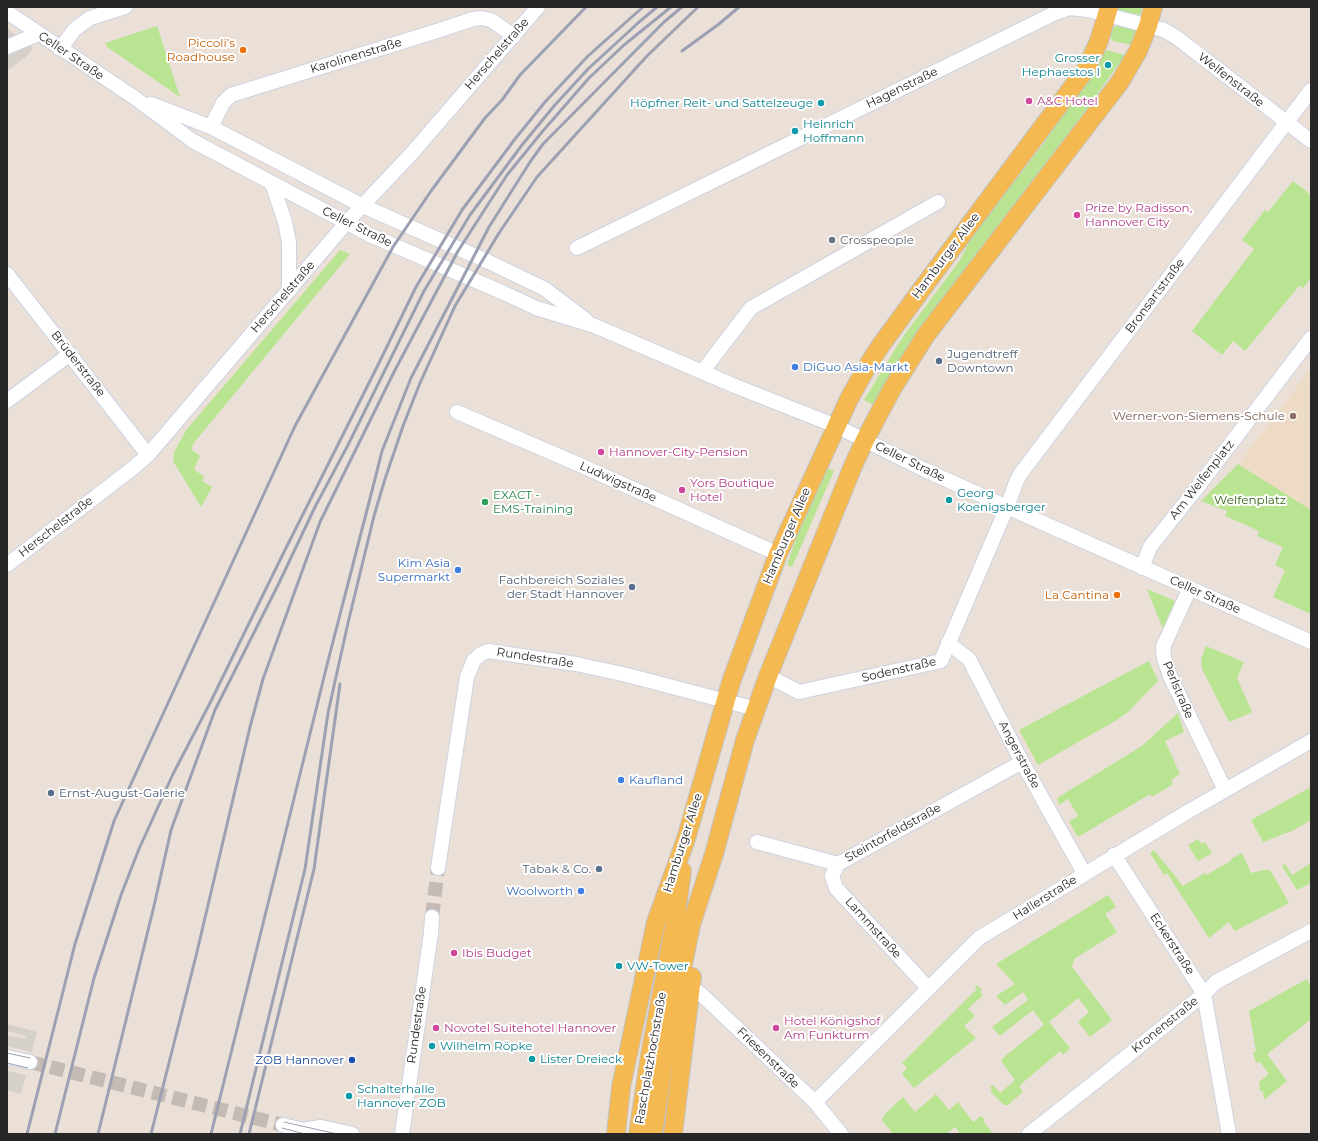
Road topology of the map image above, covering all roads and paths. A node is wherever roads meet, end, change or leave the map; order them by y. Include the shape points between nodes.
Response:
1 (125, 7) edge
2 (538, 7) edge
3 (1153, 7) edge
4 (1108, 11) edge
5 (7, 12) edge
6 (1156, 28) junction
7 (38, 34) junction
8 (514, 36) junction
9 (7, 47) edge
10 (60, 49) junction
11 (1311, 90) edge
12 (135, 98) junction
13 (1286, 122) junction
14 (211, 127) junction
15 (1311, 141) edge
16 (272, 183) junction
17 (938, 202) dead end
18 (363, 206) junction
19 (347, 222) junction
20 (577, 248) dead end
21 (7, 274) edge
22 (289, 291) junction
23 (595, 326) junction
24 (1311, 338) edge
25 (70, 354) junction
26 (702, 372) junction
27 (7, 401) edge
28 (457, 412) dead end
29 (836, 426) junction
30 (865, 440) junction
31 (148, 455) junction
32 (1007, 507) junction
33 (778, 554) junction
34 (7, 565) edge
35 (1142, 568) junction
36 (1190, 588) junction
37 (1311, 642) edge
38 (948, 643) junction
39 (768, 676) junction
40 (725, 700) junction
41 (756, 709) junction
42 (1311, 741) edge
43 (1022, 762) junction
44 (1225, 790) junction
45 (686, 839) junction
46 (757, 842) dead end
47 (714, 854) junction
48 (1114, 855) junction
49 (838, 864) junction
50 (438, 868) tunnel mouth
51 (1084, 873) junction
52 (432, 917) tunnel mouth
53 (683, 924) junction
54 (1311, 931) edge
55 (690, 986) junction
56 (928, 988) junction
57 (1204, 994) junction
58 (7, 1057) edge
59 (30, 1062) tunnel mouth
60 (815, 1102) junction
61 (283, 1125) tunnel mouth
62 (305, 1132) edge
63 (352, 1134) edge
64 (402, 1134) edge
65 (616, 1134) edge
66 (638, 1134) edge
67 (653, 1134) edge
68 (673, 1134) edge
69 (841, 1134) edge
70 (1029, 1134) edge
71 (1229, 1134) edge

1 - 10 street via 90,18 74,28
2 - 8 street, Herschelstraße
3 - 6 main road
4 - 6 street, Hagenstraße
4 - 20 street, Hagenstraße via 1070,8 1053,14
4 - 29 main road, Hamburger Allee via 1086,69 881,345 855,386
5 - 7 street, Celler Straße
6 - 13 street, Welfenstraße via 1176,37
6 - 30 main road via 1138,51 1120,82 922,342 892,389
7 - 9 street
7 - 10 street, Celler Straße
8 - 14 street, Karolinenstraße via 491,20 473,19 231,95
8 - 18 street, Herschelstraße
10 - 12 street, Celler Straße
11 - 13 street, Bronsartstraße
12 - 14 street, Celler Straße
12 - 16 street, Celler Straße via 193,141
13 - 15 street, Welfenstraße
13 - 32 street, Bronsartstraße via 1021,474
14 - 18 street, Celler Straße
16 - 19 street, Celler Straße
16 - 22 street via 289,242
17 - 26 street via 751,308
18 - 19 street, Herschelstraße
18 - 23 street, Celler Straße via 545,289
19 - 22 street, Herschelstraße
19 - 23 street, Celler Straße via 370,235 536,308
21 - 25 street, Brüderstraße
22 - 31 street, Herschelstraße
23 - 26 street, Celler Straße
24 - 35 street, Am Welfenplatz via 1150,547
25 - 27 street
25 - 31 street, Brüderstraße
26 - 29 street, Celler Straße
28 - 33 street, Ludwigstraße
29 - 30 street, Celler Straße
29 - 33 main road, Hamburger Allee
30 - 32 street, Celler Straße
30 - 39 main road
31 - 34 street, Herschelstraße
32 - 35 street, Celler Straße
32 - 38 street, Sodenstraße
33 - 40 main road, Hamburger Allee
35 - 36 street, Celler Straße
36 - 37 street, Celler Straße
36 - 44 street, Perlstraße via 1163,647 1164,658 1170,676
38 - 39 street, Sodenstraße via 940,661 800,692
38 - 43 street, Angerstraße via 969,660
39 - 41 main road
40 - 41 street, Rundestraße
40 - 45 main road, Hamburger Allee
40 - 50 street, Rundestraße via 576,664 488,651 481,654 474,660 467,677
41 - 47 main road
42 - 44 street, Hallerstraße
43 - 49 street, Steintorfeldstraße
43 - 51 street, Angerstraße
44 - 48 street, Hallerstraße
45 - 53 main road, Raschplatzhochstraße
45 - 65 main road, Hamburger Allee via 656,922 622,1087
46 - 49 street, Steintorfeldstraße
47 - 53 main road
47 - 55 main road
48 - 51 street, Hallerstraße
48 - 57 street, Eckerstraße
49 - 56 street, Lammstraße via 832,876 836,888
51 - 56 street, Hallerstraße via 979,938
52 - 64 street, Rundestraße
53 - 66 main road, Raschplatzhochstraße via 650,1055
53 - 67 main road, Raschplatzhochstraße
54 - 57 street, Kronenstraße via 1216,982
55 - 60 street, Friesenstraße
55 - 68 main road
56 - 60 street, Hallerstraße
57 - 70 street, Kronenstraße
57 - 71 street, Eckerstraße
58 - 59 street
60 - 69 street, Friesenstraße
61 - 62 street
62 - 63 street via 321,1127

